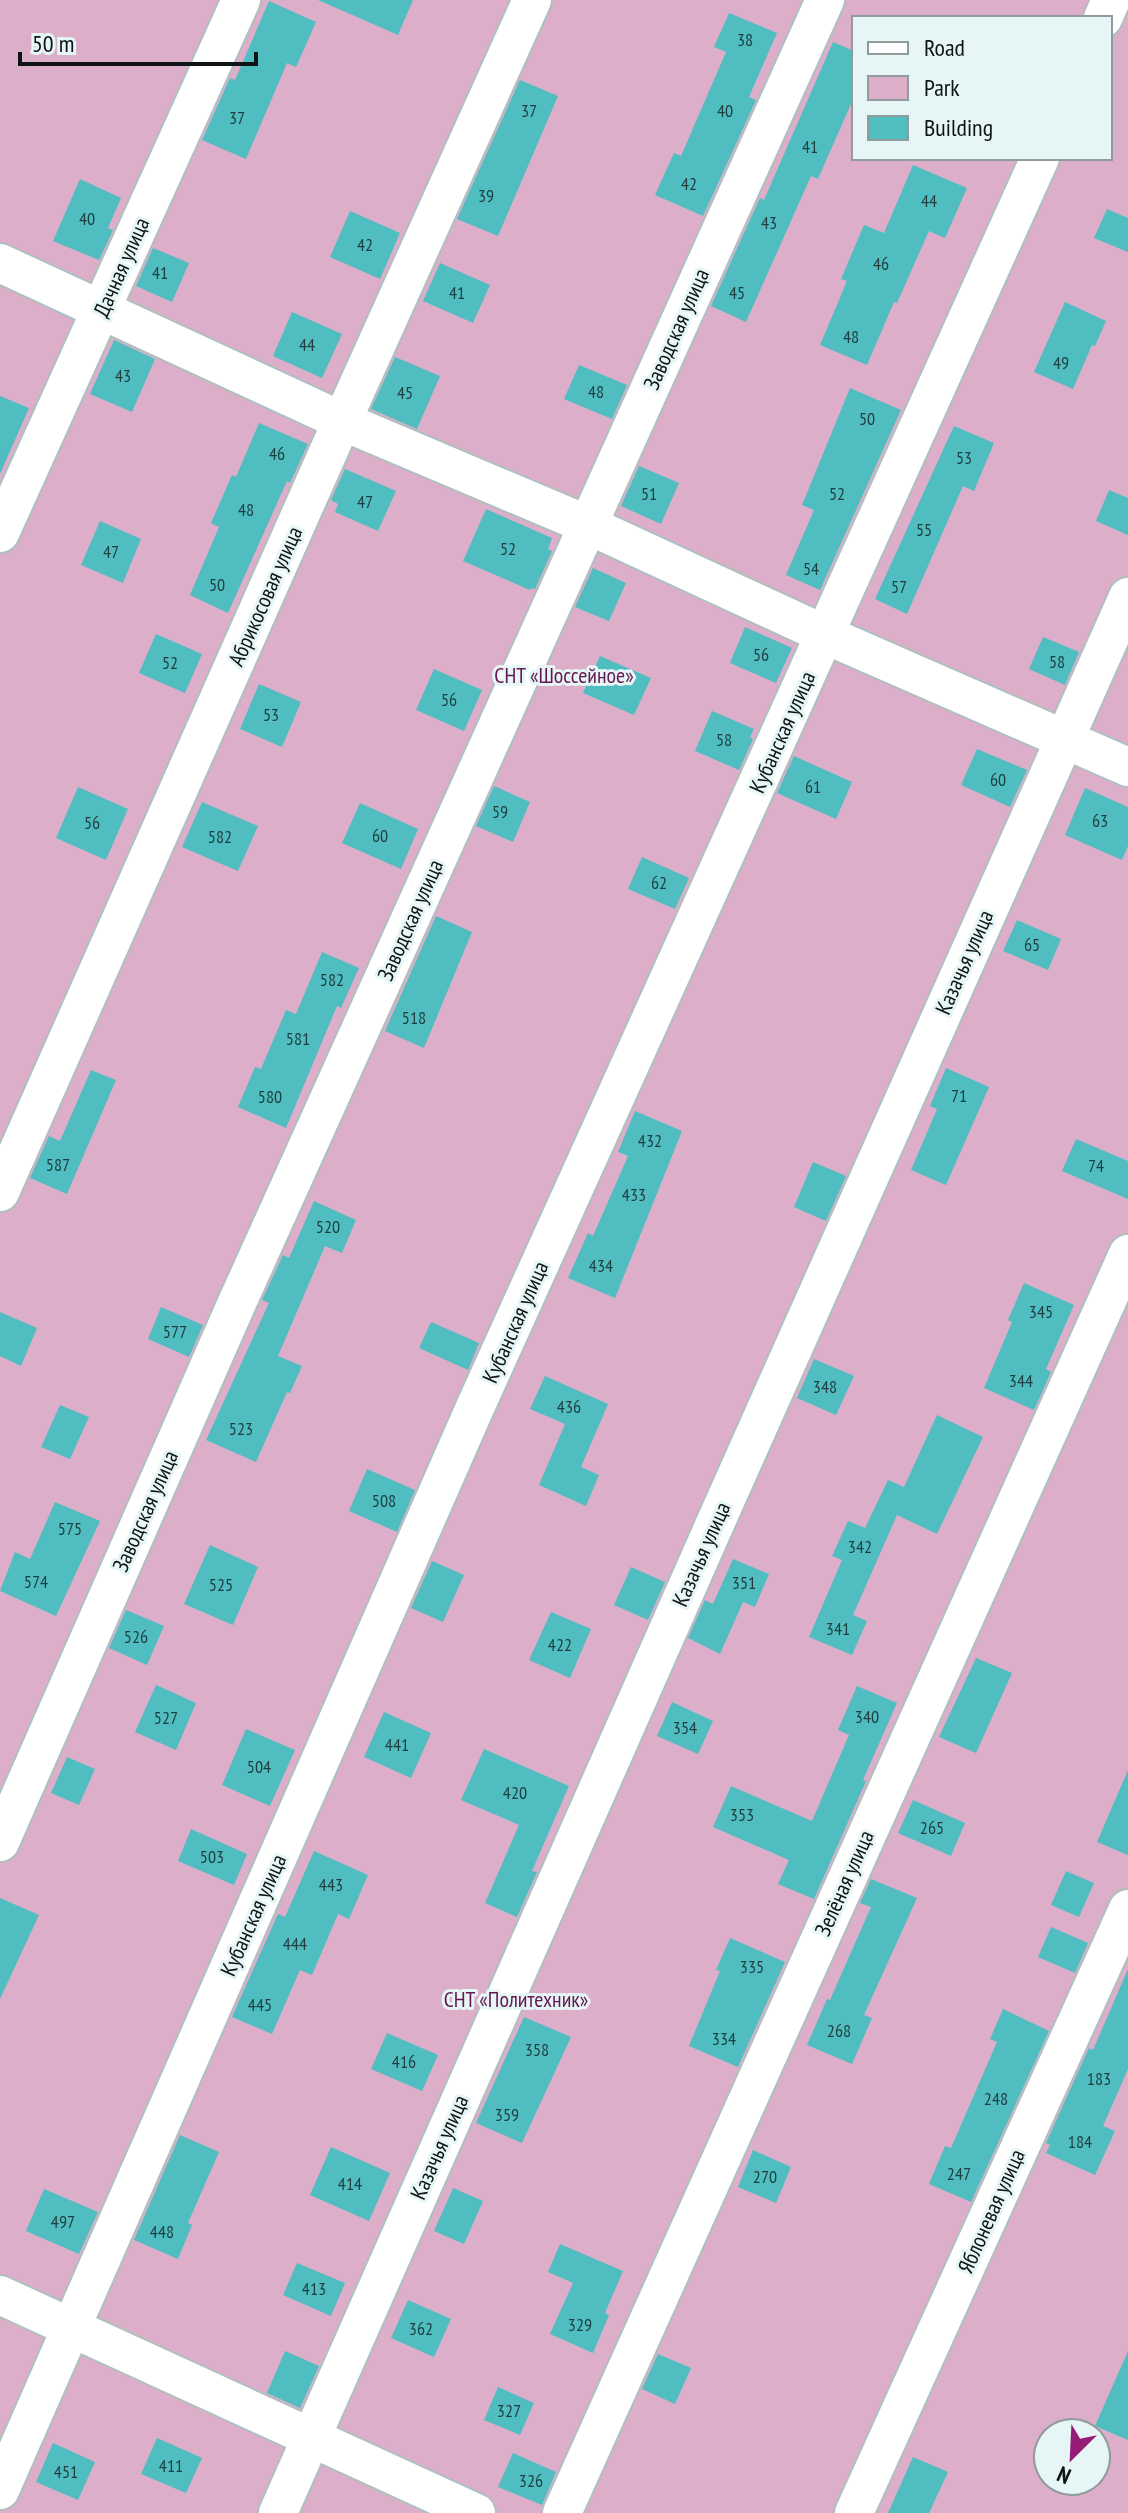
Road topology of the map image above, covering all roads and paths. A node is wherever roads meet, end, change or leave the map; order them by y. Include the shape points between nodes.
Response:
1 (241, 0) edge
2 (532, 0) edge
3 (825, 0) edge
4 (1039, 160) edge
5 (0, 263) edge
6 (102, 310) junction
7 (342, 421) junction
8 (588, 525) junction
9 (0, 533) edge
10 (1128, 597) edge
11 (826, 635) junction
12 (1064, 738) junction
13 (1128, 767) edge
14 (0, 1192) edge
15 (1128, 1254) edge
16 (0, 1842) edge
17 (1128, 1909) edge
18 (0, 2295) edge
19 (72, 2327) junction
20 (311, 2437) junction
21 (0, 2490) edge
22 (278, 2513) edge
23 (476, 2513) edge
24 (562, 2513) edge
25 (854, 2513) edge

1 - 6 street, Дачная улица
2 - 7 street, Абрикосовая улица
3 - 8 street, Заводская улица
4 - 11 street, Кубанская улица
5 - 6 street
6 - 7 street
6 - 9 street, Дачная улица
7 - 8 street
7 - 14 street, Абрикосовая улица
8 - 11 street
8 - 16 street, Заводская улица via 242,1290
10 - 12 street, Казачья улица
11 - 12 street
11 - 19 street, Кубанская улица via 473,1412
12 - 13 street
12 - 20 street, Казачья улица
15 - 24 street, Зелёная улица
17 - 25 street, Яблоневая улица
18 - 19 street
19 - 20 street
19 - 21 street, Кубанская улица
20 - 22 street, Казачья улица
20 - 23 street

